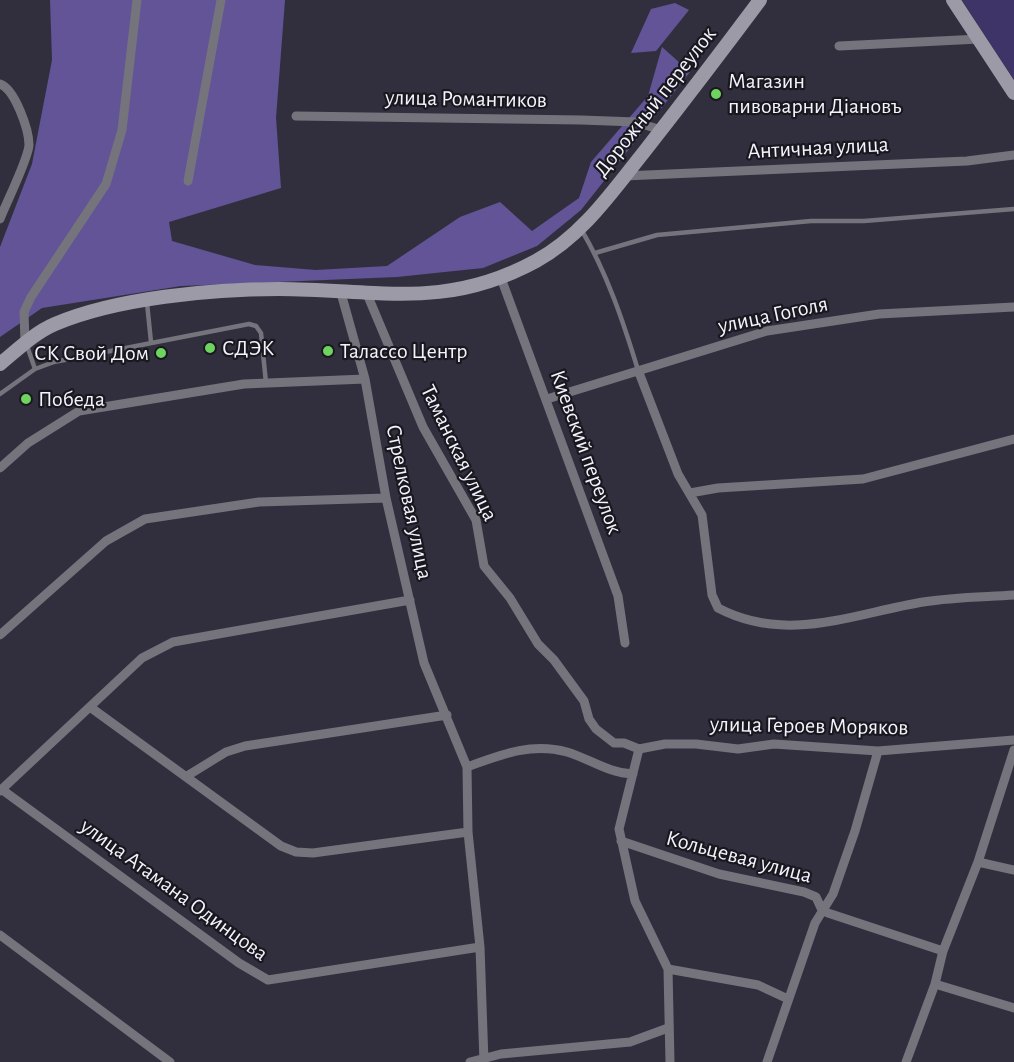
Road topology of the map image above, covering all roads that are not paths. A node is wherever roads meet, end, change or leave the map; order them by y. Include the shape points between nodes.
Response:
1 (137, 0) edge
2 (221, 0) edge
3 (760, 0) edge
4 (953, 0) edge
5 (979, 39) junction
6 (839, 46) dead end
7 (0, 84) edge
8 (1014, 93) edge
9 (296, 116) dead end
10 (661, 129) junction
11 (1014, 155) edge
12 (624, 176) junction
13 (188, 180) dead end
14 (1014, 209) edge
15 (0, 219) edge
16 (581, 229) junction
17 (595, 253) junction
18 (501, 278) junction
19 (341, 293) junction
20 (367, 294) junction
21 (147, 300) junction
22 (1014, 307) edge
23 (25, 342) junction
24 (151, 342) junction
25 (0, 364) edge
26 (35, 369) junction
27 (638, 370) junction
28 (364, 379) junction
29 (266, 383) junction
30 (0, 394) edge
31 (547, 399) junction
32 (1014, 439) edge
33 (0, 468) edge
34 (690, 493) junction
35 (386, 498) junction
36 (1014, 595) edge
37 (410, 600) junction
38 (0, 635) edge
39 (625, 643) dead end
40 (90, 707) junction
41 (447, 715) junction
42 (1014, 740) edge
43 (639, 749) junction
44 (1014, 750) edge
45 (878, 751) junction
46 (467, 767) junction
47 (633, 774) junction
48 (187, 776) junction
49 (0, 790) edge
50 (468, 832) junction
51 (621, 842) junction
52 (978, 861) junction
53 (1014, 870) edge
54 (822, 910) junction
55 (0, 935) edge
56 (480, 947) junction
57 (943, 951) junction
58 (668, 969) junction
59 (934, 984) junction
60 (788, 999) junction
61 (1014, 1008) edge
62 (668, 1028) junction
63 (484, 1061) edge
64 (170, 1062) edge
65 (470, 1062) edge
66 (670, 1062) edge
67 (767, 1062) edge
68 (906, 1062) edge

1 - 23 street via 122,130 106,184 31,297 24,312
2 - 13 street
3 - 10 main road, Дорожный переулок
4 - 5 main road
5 - 6 street
5 - 8 main road
7 - 15 street via 18,102 29,146
9 - 10 street, улица Романтиков via 636,122
10 - 12 main road, Дорожный переулок
11 - 12 street, Античная улица via 968,161
12 - 16 main road, Дорожный переулок
14 - 17 lane via 657,235
16 - 17 lane
16 - 18 main road, Дорожный переулок via 538,260
17 - 27 lane via 620,311
18 - 20 main road, Дорожный переулок via 454,291
18 - 31 street, Киевский переулок
19 - 20 main road, Дорожный переулок
19 - 21 main road, Дорожный переулок via 279,289
19 - 28 street, Стрелковая улица
20 - 43 street, Таманская улица via 423,427 476,520 484,566 510,598 538,644 584,701 596,729 614,743
21 - 23 main road, Дорожный переулок via 54,325
21 - 24 lane
22 - 27 street, улица Гоголя via 879,314 767,331
23 - 25 main road, Дорожный переулок
23 - 26 lane
24 - 26 lane
24 - 29 lane via 249,324 256,326 261,333
26 - 30 lane
27 - 31 street, улица Гоголя
27 - 34 street via 678,474
28 - 29 street
28 - 35 street, Стрелковая улица
29 - 33 street via 79,411 28,443
31 - 39 street, Киевский переулок via 618,596
32 - 34 street via 863,479
34 - 36 street via 702,515 712,595 718,608 745,620 797,627 925,602
35 - 37 street, Стрелковая улица
35 - 38 street via 283,500 145,519 106,541
37 - 40 street via 173,642 142,658
37 - 41 street, Стрелковая улица via 424,663
40 - 48 street
40 - 49 street
41 - 46 street, Стрелковая улица
41 - 48 street via 245,747 226,752
42 - 45 street, улица Героев Моряков
43 - 45 street, улица Героев Моряков via 665,744 738,749 774,744
43 - 47 street
44 - 52 street
45 - 54 street via 833,894
46 - 47 street via 532,746 567,752 599,767
46 - 50 street
47 - 51 street via 618,829
48 - 50 street via 263,833 296,852
49 - 56 street, улица Атамана Одинцова via 268,980
50 - 56 street
51 - 54 street, Кольцевая улица via 719,874 804,892 816,897
51 - 58 street via 635,901
52 - 53 street
52 - 57 street
54 - 57 street, Кольцевая улица
54 - 60 street
55 - 64 street
56 - 63 street
57 - 59 street
58 - 60 street via 758,985
58 - 62 street
59 - 61 street
59 - 68 street
60 - 67 street
62 - 63 street via 630,1042 501,1054
62 - 66 street
63 - 65 street

